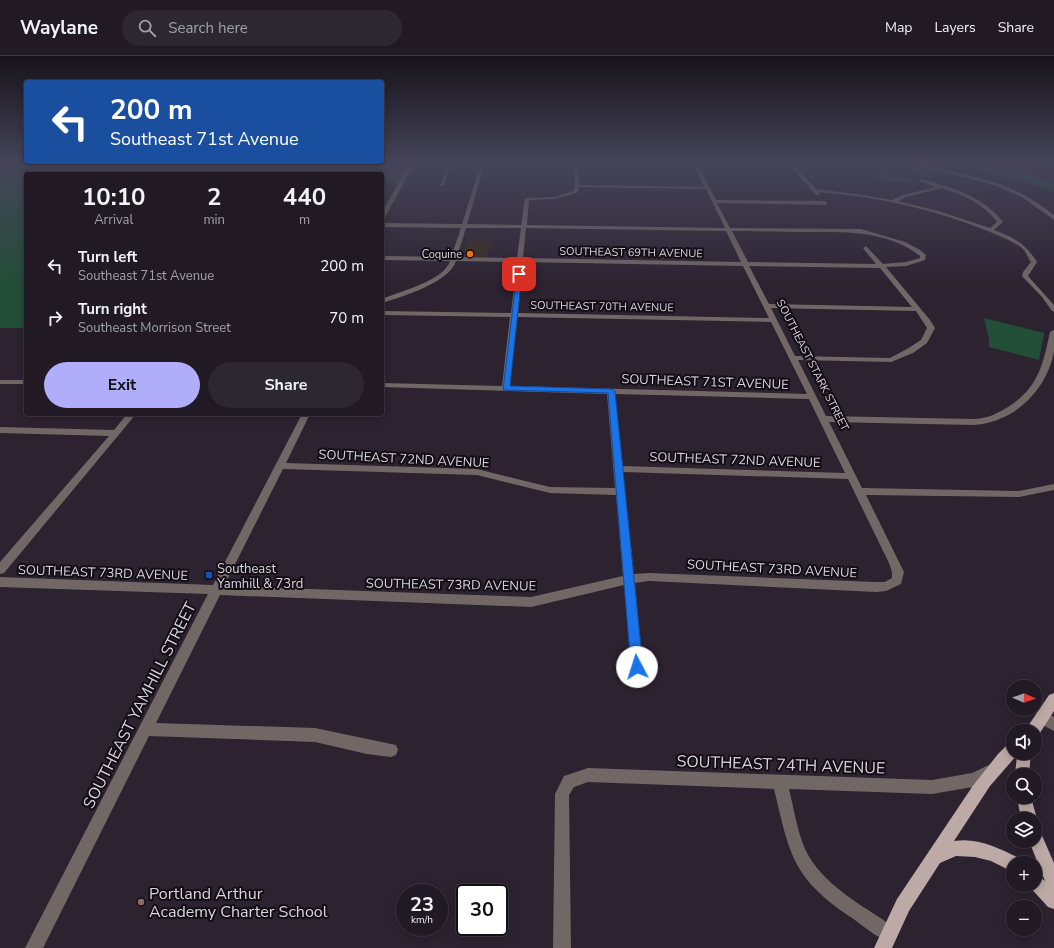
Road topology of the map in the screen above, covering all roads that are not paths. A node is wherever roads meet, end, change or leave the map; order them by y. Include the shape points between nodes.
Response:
1 (389, 205) edge
2 (470, 205) edge
3 (526, 205) edge
4 (715, 205) edge
5 (904, 205) edge
6 (982, 205) edge
7 (1036, 205) edge
8 (384, 213) edge
9 (1054, 218) edge
10 (384, 224) edge
11 (464, 226) junction
12 (524, 227) junction
13 (729, 230) junction
14 (990, 230) junction
15 (866, 248) dead end
16 (384, 258) edge
17 (454, 259) junction
18 (521, 260) junction
19 (746, 264) junction
20 (880, 266) junction
21 (384, 300) edge
22 (767, 306) junction
23 (917, 309) junction
24 (1054, 310) edge
25 (384, 313) edge
26 (514, 315) junction
27 (774, 320) junction
28 (1054, 332) edge
29 (793, 358) junction
30 (0, 382) edge
31 (24, 382) edge
32 (384, 385) edge
33 (506, 388) junction
34 (611, 391) junction
35 (812, 397) junction
36 (130, 416) edge
37 (305, 416) edge
38 (823, 419) junction
39 (0, 430) edge
40 (116, 433) junction
41 (279, 466) junction
42 (618, 469) junction
43 (851, 476) junction
44 (1054, 486) edge
45 (858, 491) junction
46 (621, 492) junction
47 (0, 570) edge
48 (629, 578) junction
49 (897, 581) joint
50 (0, 582) edge
51 (216, 591) junction
52 (637, 667) dead end
53 (1054, 699) edge
54 (1048, 721) edge
55 (146, 729) junction
56 (390, 750) dead end
57 (1006, 756) edge
58 (991, 771) junction
59 (780, 782) junction
60 (1040, 848) edge
61 (934, 857) junction
62 (1006, 860) edge
63 (1054, 882) edge
64 (1042, 889) edge
65 (1054, 901) edge
66 (886, 941) edge
67 (34, 948) edge
68 (562, 948) edge

1 - 8 street
2 - 11 street
3 - 12 street
4 - 13 street, SOUTHEAST STARK STREET
5 - 14 street
6 - 14 street via 1000,222
7 - 9 street
10 - 11 street
11 - 12 street
11 - 17 street
12 - 13 street
12 - 18 street
13 - 19 street, SOUTHEAST STARK STREET
13 - 20 street, SOUTHEAST 69TH AVENUE via 851,231 877,235 923,255 923,260 917,262
14 - 24 street via 1011,238 1028,249 1034,257 1034,262 1025,276
15 - 20 street
16 - 17 street, SOUTHEAST 69TH AVENUE
17 - 18 street, SOUTHEAST 69TH AVENUE
17 - 21 street via 444,274
18 - 19 street, SOUTHEAST 69TH AVENUE
18 - 26 street
19 - 20 street, SOUTHEAST 69TH AVENUE
19 - 22 street, SOUTHEAST STARK STREET
20 - 23 street
22 - 23 street
22 - 27 street, SOUTHEAST STARK STREET
23 - 29 street via 930,325 930,332 910,351 896,358
25 - 26 street, SOUTHEAST 70TH AVENUE
26 - 27 street, SOUTHEAST 70TH AVENUE
26 - 33 street
27 - 29 street, SOUTHEAST STARK STREET
28 - 38 street via 1049,359 1037,388 1024,401 992,419 973,422
29 - 35 street, SOUTHEAST STARK STREET
30 - 31 street
32 - 33 street, SOUTHEAST 71ST AVENUE
33 - 34 street, SOUTHEAST 71ST AVENUE
34 - 35 street, SOUTHEAST 71ST AVENUE
34 - 42 street
35 - 38 street, SOUTHEAST STARK STREET
36 - 40 street
37 - 41 street, SOUTHEAST YAMHILL STREET
38 - 43 street, SOUTHEAST STARK STREET
39 - 40 street
40 - 47 street
41 - 46 street, SOUTHEAST 72ND AVENUE via 477,472 550,490
41 - 51 street, SOUTHEAST YAMHILL STREET
42 - 43 street, SOUTHEAST 72ND AVENUE
42 - 46 street
43 - 45 street, SOUTHEAST STARK STREET
44 - 45 street via 1019,494
45 - 49 street, SOUTHEAST STARK STREET via 895,563
46 - 48 street
48 - 49 street, SOUTHEAST 73RD AVENUE via 876,587
48 - 51 street, SOUTHEAST 73RD AVENUE via 531,602
48 - 52 street
50 - 51 street, SOUTHEAST 73RD AVENUE
51 - 55 street, SOUTHEAST YAMHILL STREET
53 - 54 main road
55 - 56 street via 315,735
55 - 67 street, SOUTHEAST YAMHILL STREET
57 - 58 main road
58 - 59 street, SOUTHEAST 74TH AVENUE via 973,780 932,787
58 - 61 main road
59 - 66 street via 803,862 830,892
59 - 68 street, SOUTHEAST 74TH AVENUE via 588,775 569,781 562,794
60 - 63 main road
61 - 62 main road via 949,848 966,847 993,854
61 - 66 main road via 908,896
64 - 65 main road

